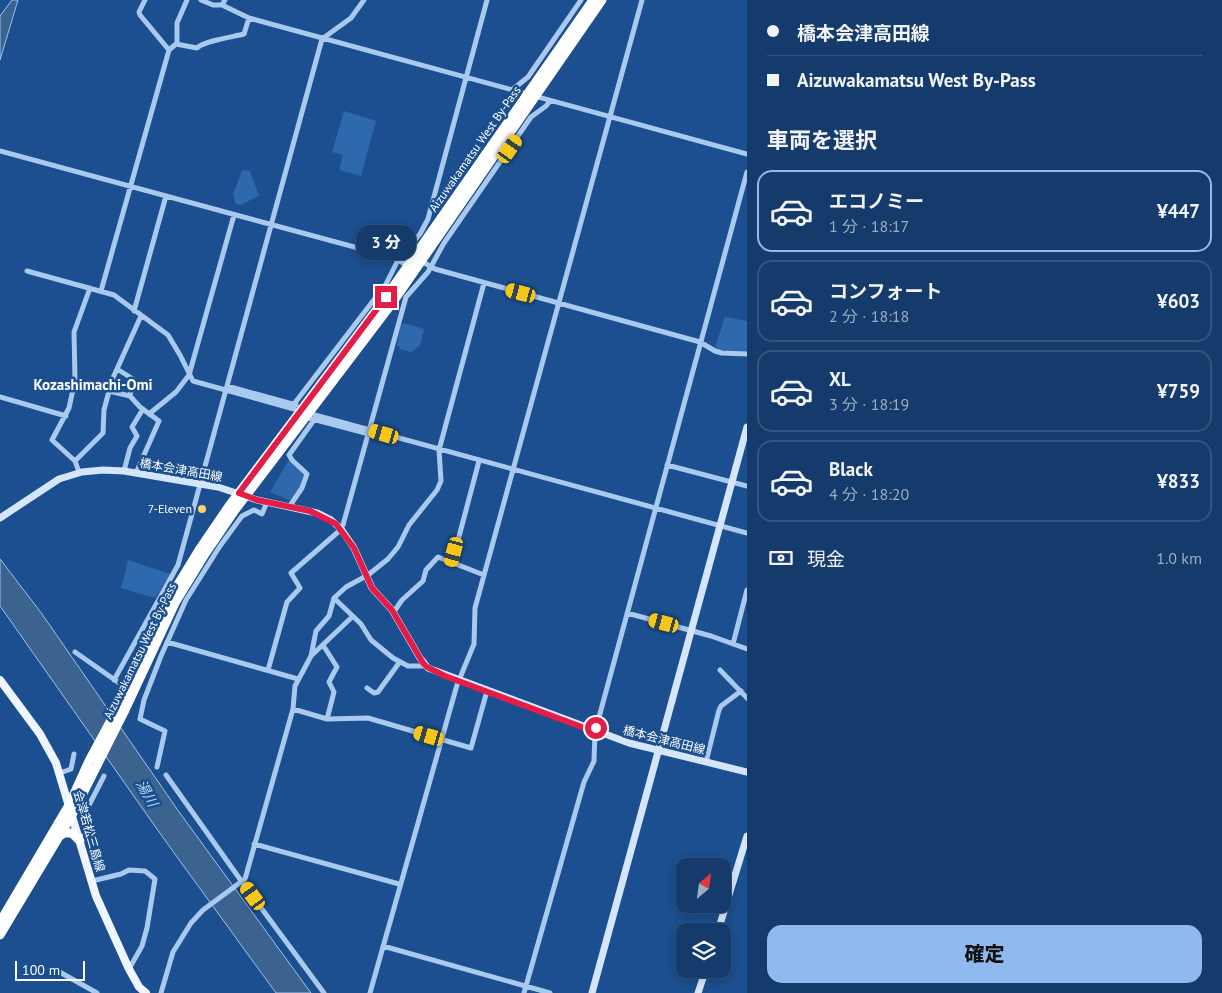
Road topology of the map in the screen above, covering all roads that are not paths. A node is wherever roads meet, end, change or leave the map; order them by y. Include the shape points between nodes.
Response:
1 (145, 0) edge
2 (188, 0) edge
3 (201, 0) edge
4 (364, 0) edge
5 (487, 0) edge
6 (580, 0) edge
7 (593, 0) edge
8 (602, 0) edge
9 (642, 0) edge
10 (224, 2) edge
11 (249, 18) junction
12 (322, 39) junction
13 (177, 44) junction
14 (169, 50) junction
15 (466, 77) junction
16 (512, 90) junction
17 (532, 95) junction
18 (550, 101) junction
19 (609, 117) junction
20 (0, 151) edge
21 (747, 154) edge
22 (747, 172) edge
23 (131, 187) junction
24 (166, 196) junction
25 (234, 215) junction
26 (270, 225) junction
27 (398, 260) junction
28 (421, 261) junction
29 (408, 266) junction
30 (431, 268) junction
31 (27, 271) dead end
32 (484, 283) junction
33 (90, 288) junction
34 (101, 291) junction
35 (559, 304) junction
36 (134, 311) junction
37 (141, 316) junction
38 (700, 342) junction
39 (747, 354) edge
40 (117, 369) junction
41 (189, 375) junction
42 (227, 388) junction
43 (109, 391) junction
44 (130, 396) junction
45 (0, 398) edge
46 (143, 410) junction
47 (304, 412) junction
48 (149, 414) junction
49 (66, 416) junction
50 (747, 427) edge
51 (369, 432) junction
52 (439, 450) junction
53 (76, 461) junction
54 (479, 461) junction
55 (667, 464) junction
56 (513, 470) junction
57 (124, 471) junction
58 (79, 472) junction
59 (136, 473) junction
60 (732, 482) junction
61 (201, 484) junction
62 (747, 486) edge
63 (242, 495) junction
64 (267, 502) junction
65 (290, 507) junction
66 (655, 509) junction
67 (0, 518) edge
68 (720, 526) junction
69 (341, 529) junction
70 (747, 533) edge
71 (452, 563) junction
72 (484, 575) junction
73 (366, 576) junction
74 (747, 590) edge
75 (334, 598) junction
76 (394, 613) junction
77 (627, 613) junction
78 (352, 617) junction
79 (691, 630) junction
80 (167, 642) junction
81 (733, 644) junction
82 (323, 645) junction
83 (747, 649) edge
84 (75, 652) dead end
85 (311, 656) junction
86 (399, 662) junction
87 (425, 666) junction
88 (268, 670) junction
89 (720, 670) dead end
90 (298, 678) junction
91 (0, 680) edge
92 (114, 680) junction
93 (459, 680) junction
94 (122, 685) dead end
95 (367, 688) dead end
96 (487, 691) junction
97 (741, 691) junction
98 (138, 693) dead end
99 (146, 696) junction
100 (747, 698) edge
101 (292, 709) junction
102 (327, 719) junction
103 (595, 732) junction
104 (441, 740) junction
105 (658, 751) junction
106 (74, 754) dead end
107 (93, 762) junction
108 (706, 762) junction
109 (157, 767) dead end
110 (747, 772) edge
111 (166, 775) dead end
112 (61, 776) junction
113 (104, 776) dead end
114 (80, 783) junction
115 (69, 805) junction
116 (72, 815) junction
117 (60, 836) junction
118 (747, 836) edge
119 (79, 839) junction
120 (254, 844) junction
121 (92, 881) junction
122 (242, 882) junction
123 (400, 884) junction
124 (0, 922) edge
125 (720, 923) edge
126 (0, 935) edge
127 (383, 946) junction
128 (129, 968) junction
129 (56, 970) dead end
130 (703, 978) edge
131 (526, 986) junction
132 (137, 990) edge
133 (97, 993) edge
134 (146, 993) edge
135 (161, 993) edge
136 (324, 993) edge
137 (370, 993) edge
138 (524, 993) edge
139 (550, 993) edge
140 (592, 993) edge
141 (698, 993) edge

1 - 14 street via 139,10 140,15
2 - 13 street via 176,25
3 - 10 street via 213,5
4 - 12 street via 351,18
5 - 15 street
6 - 16 street via 528,77
7 - 17 highway, Aizuwakamatsu West By-Pass
8 - 17 highway, Aizuwakamatsu West By-Pass
9 - 19 street
10 - 11 street
11 - 12 street
11 - 13 street via 244,34 203,43 197,48
12 - 15 street
12 - 26 street
13 - 14 street
14 - 23 street via 143,134
15 - 16 street
15 - 27 street via 428,219
16 - 17 street
17 - 18 street
17 - 28 highway, Aizuwakamatsu West By-Pass
17 - 29 highway, Aizuwakamatsu West By-Pass
18 - 19 street
18 - 30 street via 531,118 444,243
19 - 21 street
19 - 35 street
20 - 23 street
22 - 38 street
23 - 24 street
23 - 34 street
24 - 25 street
24 - 36 street
25 - 26 street
25 - 41 street
26 - 27 street
26 - 42 street
27 - 29 street
27 - 47 street
28 - 30 street
28 - 47 highway, Aizuwakamatsu West By-Pass
29 - 47 highway, Aizuwakamatsu West By-Pass
30 - 32 street
30 - 51 street via 406,297
31 - 33 street
32 - 35 street
32 - 52 street
33 - 34 street
33 - 49 street via 74,332 74,380
34 - 36 street via 114,295
35 - 38 street
35 - 56 street
36 - 37 street
37 - 40 street
37 - 41 street via 168,335
38 - 39 street via 722,353
38 - 55 street
40 - 43 street
40 - 44 street via 133,379
41 - 42 street via 193,381
41 - 48 street via 176,392
42 - 47 street
42 - 61 street
43 - 44 street
43 - 53 street via 103,433
44 - 46 street
45 - 49 street
46 - 48 street
46 - 57 street via 132,427 137,436
47 - 51 street
47 - 63 highway, Aizuwakamatsu West By-Pass
47 - 65 street via 289,455 307,474
48 - 59 street via 159,423
49 - 53 street via 52,440
50 - 60 main road
51 - 52 street
51 - 69 street
52 - 54 street
52 - 73 street via 442,475 437,490 409,525 398,547
53 - 58 street
54 - 56 street
54 - 71 street
55 - 60 street
55 - 66 street
56 - 66 street
56 - 72 street
57 - 58 main road, 橋本会津高田線
57 - 59 main road, 橋本会津高田線
58 - 67 main road, 橋本会津高田線 via 46,485
59 - 61 main road, 橋本会津高田線
60 - 62 street
60 - 68 main road
61 - 63 main road, 橋本会津高田線
61 - 92 street via 177,567
63 - 64 main road, 橋本会津高田線
63 - 107 highway, Aizuwakamatsu West By-Pass via 175,603
64 - 65 main road, 橋本会津高田線
64 - 80 street via 262,514 254,510 244,514 220,546 190,594
65 - 69 main road, 橋本会津高田線 via 320,514
66 - 68 street
66 - 77 street
68 - 70 street
68 - 79 main road
69 - 73 main road, 橋本会津高田線 via 354,548
69 - 88 street via 291,573 300,588 287,602
71 - 72 street
71 - 76 street via 435,558 422,580
72 - 93 street via 475,608 474,644
73 - 75 street
73 - 76 main road, 橋本会津高田線 via 374,592
74 - 81 street
75 - 78 street
75 - 85 street via 329,616 316,631
76 - 87 main road, 橋本会津高田線
77 - 79 street
77 - 103 street
78 - 82 street
78 - 86 street via 371,640
79 - 81 street
79 - 105 main road
80 - 88 street
80 - 99 street
81 - 83 street
82 - 85 street
82 - 102 street via 337,668 329,682 334,692
84 - 92 street
85 - 90 street
86 - 87 street via 408,666
86 - 95 street via 378,692
87 - 93 main road, 橋本会津高田線
88 - 90 street
89 - 97 street
90 - 101 street
91 - 112 main road, 会津若松三島線 via 40,734
92 - 94 street
93 - 96 main road, 橋本会津高田線
93 - 104 street
96 - 103 main road, 橋本会津高田線
96 - 104 street via 471,748
97 - 100 street
97 - 108 street via 719,710
98 - 99 street
99 - 109 street via 140,719 165,731
101 - 102 street
101 - 120 street
102 - 104 street via 368,718
103 - 105 main road, 橋本会津高田線
103 - 131 street via 594,761 584,782
104 - 123 street
105 - 108 main road, 橋本会津高田線
105 - 140 main road
106 - 112 street via 71,769
107 - 114 highway, Aizuwakamatsu West By-Pass
107 - 116 highway, Aizuwakamatsu West By-Pass
108 - 110 main road, 橋本会津高田線
111 - 122 street
112 - 114 main road via 71,784
112 - 115 main road, 会津若松三島線
113 - 119 street via 86,811 88,833
114 - 115 highway, Aizuwakamatsu West By-Pass
115 - 116 main road, 会津若松三島線
115 - 124 highway, Aizuwakamatsu West By-Pass
116 - 117 highway, Aizuwakamatsu West By-Pass
116 - 119 main road, 会津若松三島線
117 - 119 highway via 67,832
117 - 126 highway, Aizuwakamatsu West By-Pass
118 - 125 main road
119 - 121 main road, 会津若松三島線
120 - 122 street via 248,872
120 - 123 street
121 - 128 main road, 会津若松三島線 via 104,917
121 - 128 street via 129,870 145,871 155,879 142,946
122 - 135 street via 203,910 191,923 170,959
122 - 136 street
123 - 127 street
127 - 131 street
127 - 137 street
128 - 132 main road, 会津若松三島線
129 - 133 street
130 - 141 main road
131 - 138 street
131 - 139 street
132 - 134 main road, 会津若松三島線

